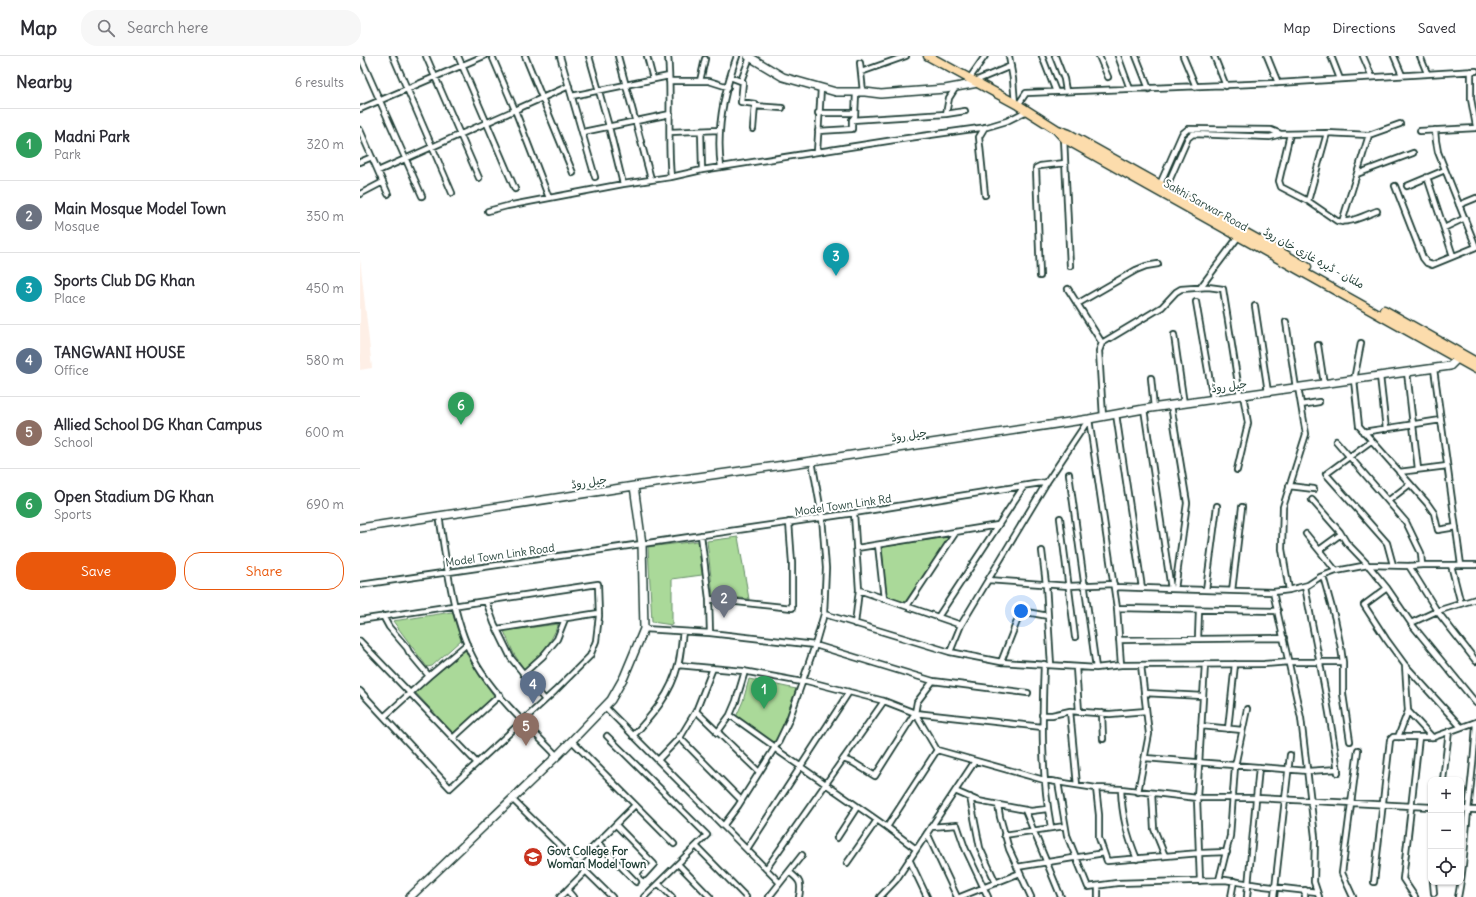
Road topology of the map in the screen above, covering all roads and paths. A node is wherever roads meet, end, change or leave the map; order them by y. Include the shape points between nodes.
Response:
1 (360, 56) edge
2 (393, 56) edge
3 (426, 56) edge
4 (458, 56) edge
5 (484, 56) edge
6 (492, 56) edge
7 (525, 56) edge
8 (560, 56) edge
9 (589, 56) edge
10 (618, 56) edge
11 (647, 56) edge
12 (668, 56) edge
13 (737, 56) edge
14 (748, 56) edge
15 (906, 56) edge
16 (985, 56) edge
17 (1009, 56) edge
18 (1042, 56) edge
19 (1055, 56) edge
20 (1099, 56) edge
21 (1118, 56) edge
22 (1136, 56) edge
23 (1183, 56) edge
24 (1214, 56) edge
25 (1267, 56) edge
26 (1331, 56) edge
27 (1363, 56) edge
28 (1394, 56) edge
29 (1420, 56) edge
30 (930, 57) edge
31 (705, 59) dead end
32 (860, 63) dead end
33 (462, 65) junction
34 (1011, 66) junction
35 (1473, 71) edge
36 (861, 72) junction
37 (1427, 73) junction
38 (1402, 75) junction
39 (435, 77) junction
40 (730, 77) junction
41 (1108, 77) dead end
42 (1372, 77) junction
43 (653, 79) junction
44 (669, 79) junction
45 (1340, 79) junction
46 (700, 81) junction
47 (741, 81) junction
48 (974, 81) junction
49 (1278, 83) junction
50 (626, 84) junction
51 (569, 86) junction
52 (1226, 86) junction
53 (728, 87) junction
54 (956, 87) junction
55 (1196, 87) junction
56 (407, 88) junction
57 (820, 88) junction
58 (1149, 88) junction
59 (1130, 89) junction
60 (598, 90) junction
61 (1066, 91) junction
62 (1056, 92) junction
63 (859, 93) junction
64 (572, 96) junction
65 (542, 98) junction
66 (380, 101) junction
67 (1016, 105) junction
68 (755, 106) junction
69 (782, 108) dead end
70 (360, 109) edge
71 (515, 110) junction
72 (965, 111) dead end
73 (1026, 111) junction
74 (818, 113) junction
75 (855, 113) junction
76 (670, 114) junction
77 (946, 114) junction
78 (852, 120) junction
79 (635, 121) junction
80 (487, 123) junction
81 (1400, 124) dead end
82 (609, 126) junction
83 (1476, 127) edge
84 (985, 128) junction
85 (753, 129) dead end
86 (1056, 129) junction
87 (1234, 129) junction
88 (719, 130) junction
89 (1436, 130) junction
90 (360, 131) edge
91 (701, 131) junction
92 (818, 131) junction
93 (1420, 131) dead end
94 (583, 132) junction
95 (670, 132) junction
96 (1327, 133) junction
97 (1281, 134) junction
98 (1290, 134) junction
99 (460, 135) junction
100 (1234, 135) junction
101 (1369, 135) junction
102 (1064, 137) junction
103 (1178, 144) junction
104 (1184, 146) junction
105 (432, 147) junction
106 (817, 152) junction
107 (1412, 153) dead end
108 (372, 157) junction
109 (405, 159) junction
110 (360, 162) edge
111 (1065, 163) junction
112 (721, 167) junction
113 (702, 170) junction
114 (1445, 170) junction
115 (378, 171) junction
116 (573, 173) dead end
117 (1357, 174) junction
118 (595, 177) dead end
119 (671, 177) junction
120 (1427, 177) junction
121 (479, 178) dead end
122 (651, 179) junction
123 (383, 182) junction
124 (623, 184) junction
125 (1163, 186) junction
126 (1396, 186) dead end
127 (1407, 186) dead end
128 (515, 189) dead end
129 (452, 193) dead end
130 (360, 194) edge
131 (388, 194) dead end
132 (985, 195) dead end
133 (422, 196) dead end
134 (549, 198) junction
135 (1476, 198) edge
136 (1308, 201) junction
137 (1459, 205) junction
138 (488, 211) dead end
139 (1377, 211) dead end
140 (1208, 215) junction
141 (1465, 218) junction
142 (1342, 222) junction
143 (1444, 228) junction
144 (1239, 236) junction
145 (1476, 247) edge
146 (1453, 256) junction
147 (1158, 264) dead end
148 (1070, 266) dead end
149 (1300, 267) junction
150 (1040, 276) dead end
151 (1200, 288) junction
152 (1068, 289) dead end
153 (1196, 302) dead end
154 (1077, 304) junction
155 (1255, 306) dead end
156 (1379, 311) junction
157 (1286, 322) dead end
158 (1174, 335) dead end
159 (1102, 343) junction
160 (1361, 343) dead end
161 (1318, 345) dead end
162 (1458, 358) junction
163 (1476, 362) edge
164 (1434, 369) junction
165 (1476, 369) edge
166 (1407, 372) junction
167 (1380, 376) junction
168 (1151, 378) dead end
169 (1354, 380) junction
170 (1324, 384) junction
171 (1297, 388) junction
172 (1268, 392) junction
173 (1241, 395) junction
174 (1213, 400) junction
175 (1319, 402) dead end
176 (1184, 404) junction
177 (1171, 405) junction
178 (1301, 405) junction
179 (1154, 408) junction
180 (1144, 409) junction
181 (1116, 414) junction
182 (1103, 417) junction
183 (1089, 419) junction
184 (1441, 420) junction
185 (1413, 424) junction
186 (1386, 429) junction
187 (1363, 432) junction
188 (1336, 441) dead end
189 (1372, 441) junction
190 (1349, 457) junction
191 (812, 461) junction
192 (1447, 466) junction
193 (1418, 469) junction
194 (1237, 470) dead end
195 (1399, 472) junction
196 (1069, 474) dead end
197 (1047, 482) junction
198 (1410, 484) junction
199 (634, 486) junction
200 (1024, 486) junction
201 (1289, 486) junction
202 (1314, 490) dead end
203 (1312, 500) dead end
204 (1388, 501) junction
205 (1217, 506) dead end
206 (1242, 507) dead end
207 (854, 512) junction
208 (439, 515) junction
209 (822, 517) junction
210 (1060, 518) dead end
211 (789, 522) junction
212 (998, 525) junction
213 (1456, 527) junction
214 (360, 528) edge
215 (956, 532) junction
216 (1306, 534) dead end
217 (1342, 534) junction
218 (701, 535) junction
219 (642, 544) junction
220 (878, 545) junction
221 (857, 548) junction
222 (1319, 550) junction
223 (1042, 551) dead end
224 (1368, 565) junction
225 (1393, 565) junction
226 (1422, 565) junction
227 (1451, 565) junction
228 (1461, 565) junction
229 (1476, 565) edge
230 (1409, 566) junction
231 (448, 571) junction
232 (1336, 571) junction
233 (1323, 576) junction
234 (988, 580) junction
235 (1046, 584) junction
236 (360, 585) edge
237 (1085, 585) junction
238 (1114, 585) junction
239 (1069, 586) junction
240 (1305, 586) junction
241 (1142, 588) junction
242 (1387, 588) junction
243 (1173, 589) junction
244 (859, 590) junction
245 (1206, 590) junction
246 (1289, 590) junction
247 (1232, 591) junction
248 (1273, 592) junction
249 (709, 599) junction
250 (884, 599) junction
251 (1476, 599) edge
252 (486, 601) junction
253 (1461, 604) junction
254 (455, 606) junction
255 (907, 606) junction
256 (1117, 608) junction
257 (1199, 610) junction
258 (1278, 611) junction
259 (1437, 611) junction
260 (599, 614) junction
261 (824, 614) junction
262 (383, 616) junction
263 (1048, 616) junction
264 (938, 617) junction
265 (565, 619) junction
266 (360, 620) edge
267 (1411, 623) junction
268 (855, 624) junction
269 (961, 625) junction
270 (644, 629) junction
271 (497, 630) junction
272 (683, 632) junction
273 (710, 633) junction
274 (1075, 637) dead end
275 (1284, 638) junction
276 (1198, 639) junction
277 (1119, 640) junction
278 (360, 641) edge
279 (468, 644) junction
280 (815, 645) junction
281 (950, 652) junction
282 (1476, 661) edge
283 (1001, 662) junction
284 (1290, 662) junction
285 (1343, 662) junction
286 (1319, 663) junction
287 (678, 664) junction
288 (1044, 664) junction
289 (1205, 664) junction
290 (1235, 664) junction
291 (1051, 665) junction
292 (1141, 665) junction
293 (1405, 665) junction
294 (1121, 666) junction
295 (1076, 667) junction
296 (713, 668) junction
297 (1096, 668) junction
298 (744, 671) junction
299 (523, 674) junction
300 (429, 676) junction
301 (803, 681) junction
302 (933, 681) junction
303 (360, 691) edge
304 (849, 692) junction
305 (1028, 693) dead end
306 (1144, 693) junction
307 (410, 694) junction
308 (500, 695) junction
309 (1203, 696) junction
310 (545, 700) junction
311 (884, 701) junction
312 (1476, 703) edge
313 (605, 707) junction
314 (1247, 709) dead end
315 (696, 711) junction
316 (1146, 711) junction
317 (1408, 711) junction
318 (1070, 712) junction
319 (1079, 712) junction
320 (915, 713) junction
321 (1102, 713) junction
322 (730, 715) junction
323 (1042, 715) junction
324 (384, 716) junction
325 (523, 720) junction
326 (1476, 722) edge
327 (1201, 726) junction
328 (1042, 727) junction
329 (1461, 727) junction
330 (1228, 729) junction
331 (1242, 730) junction
332 (1448, 731) junction
333 (718, 732) junction
334 (607, 736) dead end
335 (633, 736) junction
336 (679, 737) junction
337 (1398, 737) junction
338 (1419, 737) junction
339 (1432, 737) junction
340 (453, 738) junction
341 (1102, 739) dead end
342 (572, 741) junction
343 (1350, 741) dead end
344 (775, 748) junction
345 (937, 750) junction
346 (1358, 750) dead end
347 (1290, 755) dead end
348 (557, 756) junction
349 (1145, 758) junction
350 (843, 759) junction
351 (658, 760) junction
352 (975, 761) junction
353 (477, 763) junction
354 (1199, 763) junction
355 (1235, 766) junction
356 (800, 767) junction
357 (1259, 767) junction
358 (1288, 769) junction
359 (1308, 771) junction
360 (759, 772) junction
361 (1443, 777) edge
362 (1044, 780) junction
363 (1058, 782) junction
364 (826, 784) junction
365 (1077, 785) junction
366 (1096, 788) junction
367 (1121, 789) junction
368 (955, 791) junction
369 (1138, 792) junction
370 (1152, 794) junction
371 (970, 797) junction
372 (1198, 798) junction
373 (1232, 798) junction
374 (1257, 798) junction
375 (512, 799) junction
376 (741, 800) junction
377 (1286, 800) junction
378 (1311, 800) junction
379 (1352, 803) junction
380 (1382, 804) junction
381 (635, 805) junction
382 (998, 805) junction
383 (1411, 806) junction
384 (857, 807) junction
385 (1428, 807) edge
386 (1047, 809) junction
387 (1464, 809) edge
388 (1468, 809) junction
389 (1025, 810) junction
390 (1476, 810) edge
391 (877, 820) junction
392 (616, 825) junction
393 (723, 826) junction
394 (931, 826) junction
395 (1065, 826) junction
396 (887, 827) junction
397 (1051, 828) junction
398 (1034, 830) junction
399 (927, 833) junction
400 (1004, 835) junction
401 (837, 838) dead end
402 (598, 843) junction
403 (674, 844) dead end
404 (696, 846) junction
405 (747, 849) junction
406 (916, 849) junction
407 (1227, 852) junction
408 (1104, 853) junction
409 (1200, 853) junction
410 (802, 855) dead end
411 (1165, 856) junction
412 (1075, 857) junction
413 (909, 859) junction
414 (1137, 859) junction
415 (1046, 862) junction
416 (577, 863) junction
417 (847, 863) dead end
418 (678, 864) junction
419 (1017, 867) junction
420 (766, 869) junction
421 (586, 871) junction
422 (789, 872) junction
423 (1020, 873) junction
424 (644, 875) dead end
425 (1219, 880) junction
426 (1200, 881) junction
427 (1234, 881) junction
428 (636, 882) dead end
429 (1374, 882) dead end
430 (780, 883) junction
431 (996, 883) junction
432 (1248, 883) junction
433 (658, 884) junction
434 (1433, 885) edge
435 (1098, 886) junction
436 (1276, 887) junction
437 (984, 888) junction
438 (567, 890) junction
439 (1305, 890) junction
440 (740, 892) junction
441 (1317, 892) junction
442 (1434, 893) dead end
443 (410, 897) edge
444 (560, 897) edge
445 (573, 897) edge
446 (612, 897) edge
447 (644, 897) edge
448 (672, 897) edge
449 (710, 897) edge
450 (737, 897) edge
451 (746, 897) edge
452 (769, 897) edge
453 (799, 897) edge
454 (880, 897) edge
455 (927, 897) edge
456 (958, 897) edge
457 (988, 897) edge
458 (1031, 897) edge
459 (1061, 897) edge
460 (1098, 897) edge
461 (1231, 897) edge
462 (1247, 897) edge
463 (1274, 897) edge
464 (1304, 897) edge
465 (1319, 897) edge
466 (1353, 897) edge
467 (1415, 897) edge
468 (1458, 897) edge

1 - 66 street
2 - 56 street
3 - 39 street
4 - 33 street
5 - 33 street
6 - 71 street
7 - 65 street
8 - 51 street
9 - 60 street
10 - 50 street
11 - 43 street
12 - 44 street
13 - 40 street
14 - 47 street
14 - 57 main road via 783,77
15 - 36 street
16 - 48 street
17 - 34 street
18 - 62 street
19 - 61 street
20 - 41 street
21 - 59 street
22 - 58 street
23 - 55 street
24 - 52 street
25 - 49 street
26 - 45 street
27 - 42 street
28 - 38 street
29 - 37 street
30 - 48 highway, Sakhi Sarwar Road
31 - 46 street
32 - 36 street
33 - 39 street
33 - 80 street
34 - 48 street
34 - 67 street
35 - 37 street
35 - 83 street via 1471,98
36 - 63 street
37 - 38 street
38 - 42 street
39 - 56 street
39 - 99 street
40 - 47 street
40 - 53 street
42 - 45 street
43 - 44 street
43 - 50 street
44 - 46 street
44 - 76 street
45 - 49 street
46 - 53 street
47 - 68 street via 743,82 740,102
48 - 54 main road
48 - 67 highway, Sakhi Sarwar Road
49 - 52 street
50 - 60 street
50 - 79 street
51 - 64 street
51 - 65 street
52 - 55 street
53 - 88 street
54 - 63 main road via 881,94
54 - 77 street via 949,98
55 - 58 street
56 - 66 street
56 - 105 street
57 - 63 main road
57 - 74 street
58 - 59 street
59 - 61 street
60 - 64 street
60 - 82 street
61 - 62 street
62 - 67 street via 1026,93
63 - 75 street
64 - 94 street
65 - 71 street
65 - 116 street
66 - 70 street
66 - 109 street
67 - 73 highway, Sakhi Sarwar Road
68 - 69 street
68 - 85 street
71 - 80 street
71 - 134 street
72 - 77 street
73 - 84 street
73 - 86 highway, Sakhi Sarwar Road
74 - 75 street
74 - 92 street
75 - 78 street
76 - 79 street
76 - 95 street
77 - 78 street
78 - 92 street via 852,129
79 - 82 street
79 - 122 street
80 - 99 street
80 - 128 street
81 - 101 street
82 - 94 street
82 - 124 street
83 - 89 street
84 - 106 street
84 - 132 street via 979,137
86 - 102 highway, Sakhi Sarwar Road
86 - 125 highway, ملتان - ڈیرہ غازی خان روڈ
87 - 97 street via 1271,130
87 - 100 street
87 - 103 street via 1191,128 1184,132
88 - 91 street
88 - 112 street
89 - 93 street
89 - 114 street via 1438,152
90 - 108 street
91 - 95 street
91 - 113 street
92 - 106 street
94 - 118 street
95 - 119 street
96 - 98 street
96 - 101 street
96 - 136 street
97 - 98 street
97 - 100 street via 1270,137
98 - 136 street via 1279,183 1281,187
99 - 105 street
99 - 121 street
100 - 104 street via 1193,134 1188,136
101 - 117 street
102 - 111 street
102 - 140 highway, Sakhi Sarwar Road via 1156,190
103 - 104 street
103 - 125 street
104 - 125 street
105 - 109 street
105 - 129 street
106 - 112 street
107 - 117 street
108 - 110 street
108 - 115 street
109 - 115 street
109 - 133 street
111 - 148 street
111 - 150 street via 1036,168
112 - 113 street
113 - 119 street
114 - 120 street
114 - 137 street
115 - 123 street
117 - 142 street
119 - 122 street
120 - 127 street
120 - 143 street
122 - 124 street
123 - 130 street
123 - 131 street
124 - 134 street
125 - 140 highway, ملتان - ڈیرہ غازی خان روڈ
126 - 146 street via 1427,264 1432,265
134 - 138 street
135 - 137 street
136 - 142 street via 1337,222
137 - 141 street
139 - 142 street
140 - 144 highway, Sakhi Sarwar Road
140 - 149 highway, ملتان - ڈیرہ غازی خان روڈ
141 - 143 street
141 - 145 street
143 - 146 street
144 - 149 highway, Sakhi Sarwar Road
144 - 151 street
145 - 146 street
147 - 154 street via 1136,270
149 - 156 highway, Sakhi Sarwar Road
151 - 159 street via 1181,289 1162,307
151 - 173 street via 1223,289
152 - 154 street
153 - 174 street
154 - 159 street
155 - 172 street
156 - 162 highway, Sakhi Sarwar Road
156 - 163 highway
157 - 171 street
158 - 176 street
159 - 182 street via 1099,351
160 - 169 street
161 - 170 street
162 - 164 main road, جیل روڈ via 1450,366
162 - 165 highway, Sakhi Sarwar Road
164 - 166 main road, جیل روڈ
164 - 184 street
166 - 167 main road, جیل روڈ
166 - 185 street
167 - 169 main road, جیل روڈ
167 - 186 street
168 - 179 street
169 - 170 main road, جیل روڈ
169 - 187 street via 1358,421
170 - 171 main road, جیل روڈ
171 - 172 main road, جیل روڈ
171 - 178 street
172 - 173 main road, جیل روڈ
173 - 174 main road, جیل روڈ
173 - 194 street via 1248,423
174 - 176 main road, جیل روڈ
175 - 178 street
176 - 177 main road, جیل روڈ
177 - 179 main road, جیل روڈ
177 - 243 street via 1187,503
178 - 201 street via 1306,434
179 - 180 main road, جیل روڈ
180 - 181 main road, جیل روڈ
180 - 243 street
181 - 182 main road, جیل روڈ
181 - 241 street
182 - 183 main road, جیل روڈ
183 - 191 main road, جیل روڈ
183 - 197 street
183 - 238 street
184 - 185 street
184 - 192 street
185 - 186 street
185 - 193 street
186 - 187 street
187 - 189 street
188 - 190 street
189 - 190 street
189 - 195 street
190 - 204 street
190 - 225 street via 1326,474 1387,543
191 - 199 main road, جیل روڈ
191 - 209 street
192 - 193 street
192 - 213 street
193 - 195 street
195 - 198 street
196 - 237 street
197 - 200 street, Model Town Link Rd
197 - 234 street
198 - 204 street
198 - 213 street via 1434,513 1438,530
199 - 208 main road, جیل روڈ
199 - 219 main road
200 - 207 street, Model Town Link Rd
200 - 212 street
201 - 202 street
201 - 246 street via 1283,507 1282,548
203 - 217 street
204 - 226 street via 1406,522 1421,553
205 - 245 street
206 - 247 street
207 - 209 street, Model Town Link Rd
207 - 221 street
208 - 214 main road, جیل روڈ
208 - 231 street
209 - 211 street, Model Town Link Rd
209 - 261 street via 826,568
210 - 239 street
211 - 218 street, Model Town Link Rd
211 - 249 street via 792,608
212 - 215 street
212 - 264 street
213 - 228 street
215 - 220 street
215 - 255 street
216 - 222 street
217 - 222 street
217 - 224 street via 1346,542
218 - 219 street, Model Town Link Rd
218 - 249 street
219 - 231 street, Model Town Link Road
219 - 270 main road
220 - 221 street
220 - 250 street
221 - 244 street
222 - 232 street
223 - 235 street
224 - 225 street
224 - 232 street
224 - 242 street
225 - 230 street
226 - 227 street
226 - 230 street
227 - 228 street
227 - 253 street
228 - 229 street
230 - 259 street
231 - 236 street, Model Town Link Road
231 - 254 street
232 - 233 street
233 - 240 street
233 - 285 street
234 - 235 street
234 - 269 street
235 - 239 street
235 - 263 street
237 - 238 street
237 - 239 street
237 - 297 street
238 - 241 street
238 - 256 street
239 - 274 street
240 - 246 street
240 - 286 street
241 - 243 street
242 - 267 street
242 - 293 street via 1364,605
243 - 245 street
244 - 250 street
244 - 268 street
245 - 247 street
246 - 248 street
247 - 248 street
248 - 258 street
249 - 273 street
250 - 255 street
251 - 253 street
252 - 254 street
252 - 260 street via 598,584
252 - 271 street
253 - 259 street
254 - 262 street
254 - 279 street
255 - 264 street
256 - 257 street
256 - 277 street
257 - 258 street
257 - 276 street
258 - 275 street
259 - 267 street
259 - 282 street
260 - 265 street
260 - 310 street via 596,641 590,656
261 - 268 street
261 - 280 street
262 - 266 street
262 - 300 street
263 - 283 street via 1021,611
263 - 291 street
264 - 269 street
265 - 271 street
265 - 299 street via 557,638 543,656
267 - 312 street
268 - 281 street
269 - 281 street
270 - 272 street
270 - 313 main road via 624,677
271 - 299 street via 511,658
272 - 273 street
272 - 287 street
273 - 280 street
275 - 276 street
275 - 284 street
276 - 277 street
277 - 294 street
278 - 307 street
279 - 300 street
279 - 308 street via 481,672
280 - 301 street
280 - 302 street
281 - 283 street
283 - 288 street
284 - 286 street
284 - 290 street
284 - 359 street
285 - 286 street
285 - 343 street via 1342,694
286 - 359 street via 1329,705 1338,771
287 - 296 street
287 - 335 street via 665,698
288 - 291 street
288 - 323 street
289 - 290 street
289 - 292 street
289 - 309 street
290 - 330 street
291 - 295 street
292 - 294 street
292 - 306 street
293 - 317 street
293 - 329 street
294 - 297 street
295 - 297 street
295 - 319 street
296 - 298 street
296 - 315 street
298 - 301 street
298 - 322 street
299 - 310 street
300 - 307 street
301 - 304 street
301 - 344 street
302 - 305 street
302 - 320 street via 917,702
303 - 324 street
304 - 311 street
304 - 356 street
306 - 309 street
306 - 316 street
307 - 324 street
307 - 340 street
308 - 325 street
308 - 340 street
309 - 327 street
310 - 325 street
311 - 320 street
311 - 350 street
313 - 335 street
313 - 342 main road
314 - 331 street
315 - 333 street
315 - 336 street
316 - 321 street
316 - 349 street via 1149,734
317 - 337 street
317 - 339 street
318 - 319 street
318 - 323 street
318 - 365 street
319 - 321 street
320 - 328 street
320 - 345 street
320 - 350 street via 875,776
321 - 341 street
322 - 333 street
322 - 344 street
323 - 328 street
324 - 353 street via 450,788
325 - 348 street
325 - 353 street
326 - 329 street
326 - 388 street
327 - 330 street
327 - 354 street
328 - 362 street
329 - 332 street
330 - 331 street
331 - 355 street
332 - 339 street
332 - 361 street
333 - 360 street
334 - 404 street via 707,836
335 - 351 street
336 - 351 street
336 - 376 street
337 - 338 street
337 - 380 street via 1390,740
338 - 339 street
338 - 383 street
340 - 353 street
342 - 348 main road
342 - 381 street
344 - 356 street
344 - 360 street
345 - 352 street
345 - 396 street
346 - 379 street
347 - 358 street
348 - 375 main road
349 - 354 street
349 - 369 street
350 - 364 street
351 - 393 street
352 - 362 street
352 - 368 street
354 - 355 street
354 - 372 street
355 - 357 street
355 - 373 street
356 - 364 street
356 - 405 street
357 - 358 street
357 - 374 street
358 - 359 street
358 - 377 street
359 - 378 street
360 - 376 street
362 - 363 street
362 - 386 street
363 - 365 street
363 - 395 street
364 - 384 street
364 - 420 street
365 - 366 street
366 - 367 street
366 - 408 street via 1099,838
367 - 369 street
367 - 414 street via 1125,826
368 - 371 street
368 - 394 street
369 - 370 street
370 - 372 street
370 - 411 street via 1154,829
371 - 382 street
371 - 431 street via 980,848
372 - 373 street
372 - 409 street
373 - 374 street
373 - 407 street
374 - 377 street
374 - 432 street
375 - 416 street
375 - 443 main road
376 - 393 street
377 - 378 street
377 - 436 street
378 - 379 street
378 - 441 street via 1314,882
379 - 380 street
379 - 466 street via 1342,873
380 - 383 street
380 - 429 street
381 - 392 street
381 - 403 street
382 - 389 street
382 - 400 street
383 - 385 street
383 - 467 street via 1402,879
384 - 391 street
384 - 401 street
386 - 389 street
386 - 397 street
387 - 388 street
388 - 390 street
388 - 468 street via 1463,878
389 - 398 street
391 - 396 street
391 - 417 street
392 - 402 street
392 - 424 street via 654,864
393 - 405 street
394 - 399 street
394 - 437 street via 957,825
395 - 397 street
395 - 412 street
396 - 406 street
397 - 398 street
398 - 400 street
398 - 415 street
399 - 406 street
399 - 456 street
400 - 419 street
402 - 416 street
402 - 428 street
404 - 418 street
404 - 440 street
405 - 420 street
406 - 413 street
407 - 409 street
407 - 425 street
408 - 412 street
408 - 414 street via 1107,861
409 - 411 street
409 - 426 street
410 - 422 street
411 - 414 street
412 - 415 street
412 - 435 street via 1088,887
413 - 454 street via 896,880
413 - 455 street
415 - 419 street
415 - 459 street
416 - 421 street
418 - 433 street
418 - 449 street
419 - 423 street
420 - 430 street
421 - 438 street
421 - 446 street
422 - 430 street
422 - 453 street via 800,884
423 - 431 street
423 - 458 street
425 - 426 street
425 - 427 street
426 - 435 street via 1117,883
427 - 432 street
427 - 461 street
430 - 452 street
431 - 437 street
432 - 436 street
432 - 462 street
433 - 447 street
433 - 448 street
434 - 442 street
435 - 460 street
436 - 439 street
436 - 463 street
437 - 456 street
437 - 457 street
438 - 444 street
438 - 445 street
439 - 441 street
439 - 464 street
440 - 450 street
440 - 451 street
441 - 465 street

